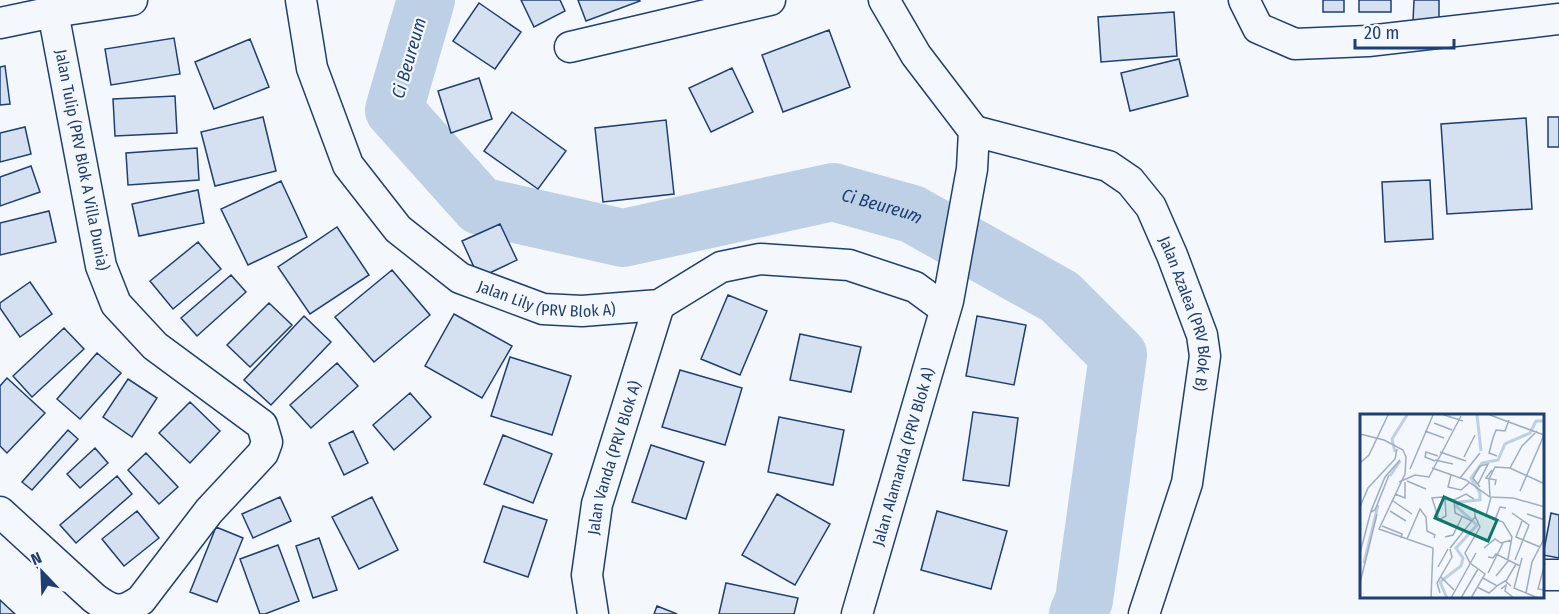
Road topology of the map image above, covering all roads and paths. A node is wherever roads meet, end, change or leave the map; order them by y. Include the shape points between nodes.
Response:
1 (132, 0) edge
2 (300, 0) edge
3 (770, 0) edge
4 (884, 0) edge
5 (1244, 0) edge
6 (53, 12) junction
7 (1507, 12) edge
8 (1559, 19) edge
9 (0, 23) edge
10 (570, 47) dead end
11 (974, 131) junction
12 (660, 305) junction
13 (947, 305) junction
14 (0, 512) edge
15 (592, 614) edge
16 (857, 614) edge
17 (1144, 614) edge

1 - 6 street
2 - 12 street, Jalan Lily (PRV Blok A) via 312,68 348,165 398,229 460,278 543,309 582,311
3 - 10 street
4 - 11 street via 916,55
5 - 7 street via 1258,28 1295,44 1368,41
6 - 9 street
6 - 14 street, Jalan Tulip (PRV Blok A Villa Dunia) via 101,266 116,304 156,346 262,425 267,442 263,453 210,511 141,600 120,611 107,608 94,598
7 - 8 street
11 - 13 street, Jalan Alamanda (PRV Blok A) via 972,169
11 - 17 street, Jalan Azalea (PRV Blok B) via 1108,166 1130,182 1151,207 1202,336 1205,356 1187,483
12 - 13 street, Jalan Lily (PRV Blok A) via 721,267 760,259 849,265 915,287
12 - 15 street, Jalan Vanda (PRV Blok A) via 597,504 587,575
13 - 16 street, Jalan Alamanda (PRV Blok A)

